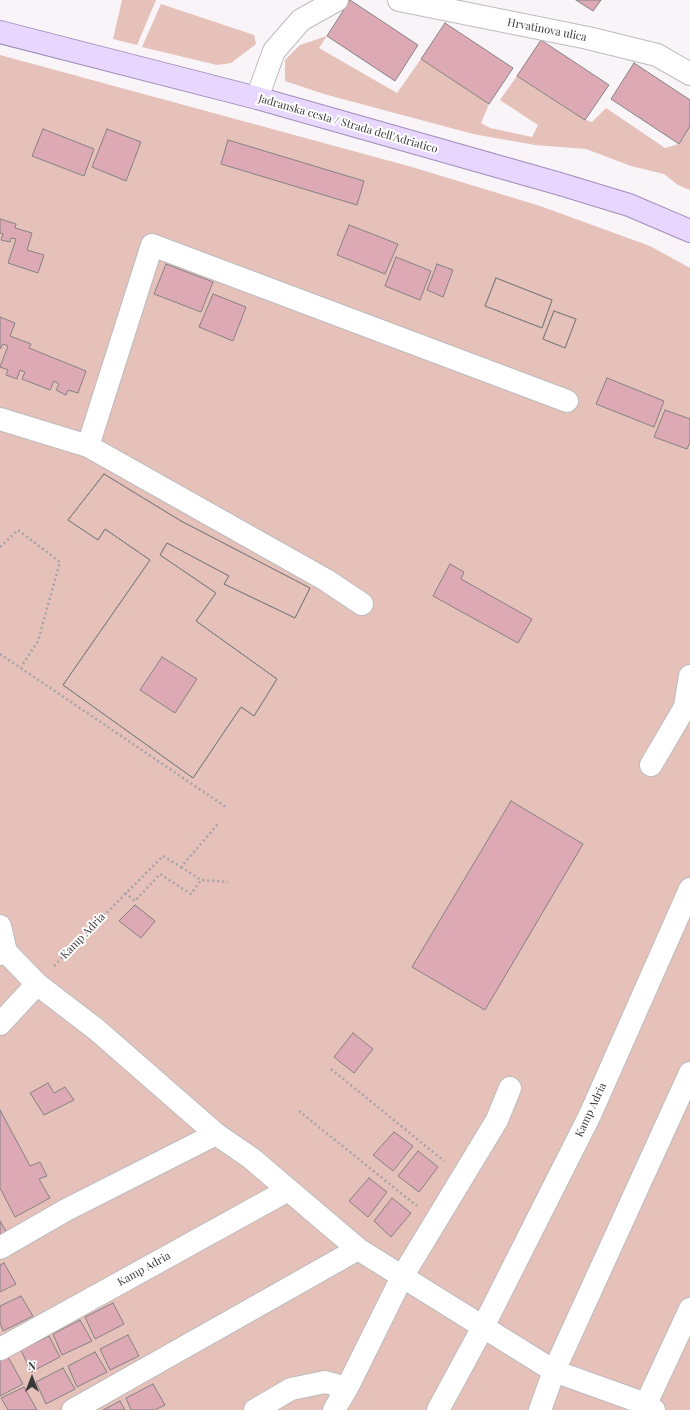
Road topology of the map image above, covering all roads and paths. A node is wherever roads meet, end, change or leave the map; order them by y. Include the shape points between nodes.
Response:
1 (337, 0) edge
2 (399, 0) edge
3 (0, 32) edge
4 (690, 74) edge
5 (257, 98) junction
6 (690, 231) edge
7 (567, 401) dead end
8 (0, 419) edge
9 (88, 446) junction
10 (0, 547) edge
11 (362, 604) dead end
12 (0, 654) edge
13 (21, 667) junction
14 (690, 676) edge
15 (688, 715) edge
16 (651, 765) dead end
17 (226, 807) dead end
18 (218, 824) dead end
19 (181, 867) junction
20 (201, 880) junction
21 (228, 882) dead end
22 (690, 889) edge
23 (125, 893) junction
24 (0, 926) edge
25 (3, 953) edge
26 (37, 984) junction
27 (0, 1024) edge
28 (331, 1069) dead end
29 (690, 1073) edge
30 (510, 1088) dead end
31 (299, 1111) dead end
32 (216, 1134) junction
33 (464, 1176) junction
34 (288, 1190) junction
35 (436, 1221) junction
36 (0, 1248) edge
37 (358, 1249) junction
38 (402, 1277) junction
39 (690, 1309) edge
40 (483, 1328) junction
41 (0, 1349) edge
42 (554, 1371) junction
43 (348, 1388) junction
44 (648, 1408) edge
45 (73, 1410) edge
46 (254, 1410) edge
47 (334, 1410) edge
48 (438, 1410) edge
49 (540, 1410) edge

1 - 5 street via 301,20 274,51
2 - 4 street, Hrvatinova ulica via 588,38 657,55
3 - 5 main road, Jadranska cesta / Strada dell'Adriatico
5 - 6 main road, Jadranska cesta / Strada dell'Adriatico via 629,205
7 - 9 street via 152,245
8 - 9 street
9 - 11 street via 326,580
10 - 13 path via 18,530 60,562 38,641
12 - 13 path
13 - 17 path
14 - 15 street
15 - 16 street
18 - 19 path
19 - 20 path
19 - 23 path, Kamp Adria via 163,856
20 - 21 path
20 - 23 path via 191,894 160,874 135,901
22 - 40 street, Kamp Adria via 590,1115
23 - 26 path, Kamp Adria
24 - 25 street
25 - 26 street
26 - 27 street
26 - 32 street via 97,1030
28 - 33 path
29 - 42 street
30 - 33 street via 497,1120
31 - 35 path
32 - 34 street via 251,1158
32 - 36 street via 66,1210
33 - 35 street
34 - 37 street
34 - 41 street, Kamp Adria
35 - 38 street
37 - 38 street
37 - 45 street
38 - 40 street
38 - 43 street
39 - 44 street
40 - 42 street
40 - 48 street, Kamp Adria
42 - 44 street
42 - 49 street
43 - 46 street via 325,1382 291,1389
43 - 47 street

